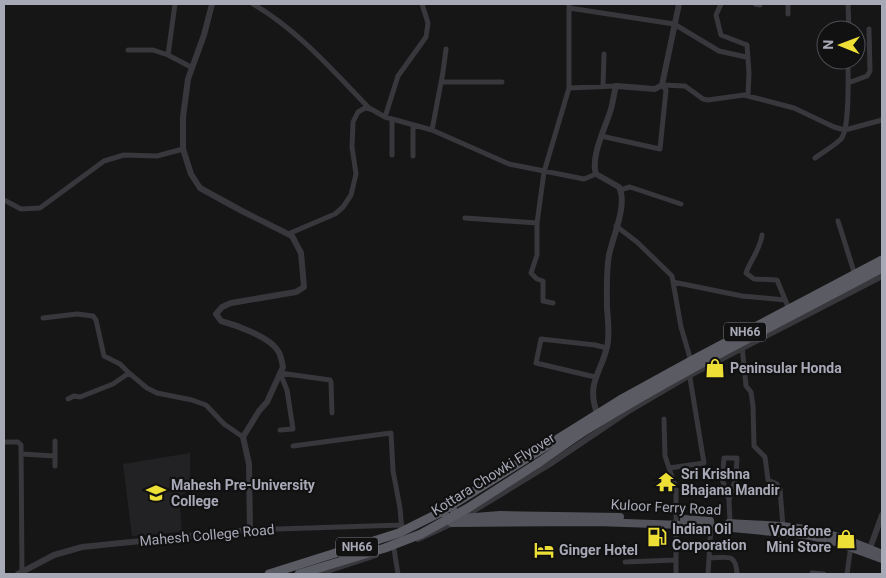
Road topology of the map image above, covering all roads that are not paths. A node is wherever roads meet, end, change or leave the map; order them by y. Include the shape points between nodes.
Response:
1 (175, 4) edge
2 (212, 4) edge
3 (253, 4) edge
4 (422, 4) edge
5 (678, 4) edge
6 (721, 4) edge
7 (755, 4) edge
8 (760, 4) edge
9 (788, 4) edge
10 (848, 4) edge
11 (569, 6) edge
12 (788, 14) dead end
13 (848, 20) edge
14 (674, 24) junction
15 (869, 29) dead end
16 (446, 49) dead end
17 (128, 50) dead end
18 (604, 54) dead end
19 (168, 55) junction
20 (746, 57) dead end
21 (191, 67) junction
22 (848, 70) edge
23 (441, 82) junction
24 (502, 82) dead end
25 (848, 83) junction
26 (662, 84) junction
27 (603, 86) junction
28 (616, 86) junction
29 (569, 88) junction
30 (748, 96) junction
31 (370, 109) junction
32 (385, 117) junction
33 (392, 119) junction
34 (882, 120) edge
35 (413, 126) junction
36 (432, 130) junction
37 (845, 130) junction
38 (602, 136) junction
39 (183, 149) junction
40 (392, 155) dead end
41 (413, 156) dead end
42 (815, 158) dead end
43 (544, 172) junction
44 (596, 174) junction
45 (620, 190) junction
46 (4, 200) edge
47 (681, 204) dead end
48 (465, 218) dead end
49 (838, 221) dead end
50 (536, 223) junction
51 (616, 226) junction
52 (288, 234) junction
53 (762, 234) dead end
54 (882, 260) edge
55 (882, 268) edge
56 (855, 274) junction
57 (882, 276) edge
58 (673, 282) junction
59 (785, 300) junction
60 (553, 303) dead end
61 (789, 309) junction
62 (43, 318) dead end
63 (742, 345) junction
64 (607, 348) junction
65 (691, 360) junction
66 (128, 373) junction
67 (280, 373) junction
68 (689, 373) junction
69 (595, 377) junction
70 (68, 399) dead end
71 (332, 413) dead end
72 (597, 413) junction
73 (664, 419) dead end
74 (280, 430) dead end
75 (243, 437) junction
76 (55, 441) dead end
77 (6, 442) dead end
78 (293, 446) dead end
79 (22, 454) junction
80 (54, 456) junction
81 (55, 466) dead end
82 (670, 468) junction
83 (729, 500) junction
84 (445, 509) junction
85 (882, 515) edge
86 (462, 518) junction
87 (675, 522) junction
88 (730, 523) junction
89 (452, 524) junction
90 (710, 526) junction
91 (783, 527) junction
92 (402, 528) junction
93 (250, 530) junction
94 (851, 545) junction
95 (394, 549) junction
96 (869, 552) junction
97 (882, 554) edge
98 (709, 558) junction
99 (882, 559) edge
100 (676, 560) junction
101 (625, 562) dead end
102 (20, 573) edge
103 (812, 573) dead end
104 (269, 574) edge
105 (299, 574) edge
106 (318, 574) edge
107 (398, 574) edge
108 (676, 574) edge
109 (708, 574) edge
110 (737, 574) edge
111 (824, 574) edge
112 (847, 574) edge

1 - 19 street
2 - 21 street
3 - 31 street via 318,55
4 - 32 street via 428,22 426,36 398,76
5 - 14 street
6 - 30 street via 716,15 721,35 747,44
7 - 8 street
9 - 12 street
10 - 13 street
11 - 14 street
11 - 29 street
14 - 20 street via 719,50
14 - 26 street
15 - 25 street via 870,71
16 - 23 street
17 - 19 street via 153,50
18 - 27 street
19 - 21 street
21 - 39 street
22 - 25 street
23 - 24 street
23 - 36 street
25 - 37 street
26 - 28 street via 656,89
26 - 30 street via 685,86 708,100
26 - 38 street via 666,90 660,149
27 - 28 street
27 - 29 street
28 - 38 street
29 - 43 street
30 - 37 street via 794,108
31 - 32 street
31 - 52 street via 358,112 353,122 356,174 351,196 334,214
32 - 33 street
33 - 35 street
33 - 40 street
34 - 37 street
35 - 36 street
35 - 41 street
36 - 43 street via 508,164
37 - 42 street via 842,138
38 - 44 street via 594,168
39 - 46 street via 157,156 124,156 104,161 40,208 21,209
39 - 52 street via 191,174 200,188
43 - 44 street via 584,180
43 - 50 street
44 - 45 street
45 - 47 street via 630,187
45 - 51 street via 621,208
48 - 50 street
49 - 56 street
50 - 60 street via 537,255 531,273 544,281 543,301
51 - 58 street via 672,276
51 - 64 street via 606,284
52 - 67 street via 301,254 304,287 296,292 231,303 216,314 221,321 240,326 278,350 283,366
53 - 59 street via 761,246 746,274 754,279 776,280
54 - 56 highway, NH66
55 - 63 highway, NH66
56 - 61 highway, NH66
57 - 63 street
58 - 59 street via 742,296
58 - 65 street
59 - 61 street
61 - 65 highway, NH66
62 - 66 street via 77,314 93,316 104,356 120,364
63 - 68 highway, NH66
63 - 91 street via 746,386 751,392 753,406 754,446 765,457 768,480 780,489
64 - 69 street
64 - 69 street via 541,339 536,363
65 - 72 highway, NH66
66 - 70 street via 112,384
66 - 75 street via 157,393 206,405 224,424
67 - 71 street via 330,380
67 - 74 street via 287,390 293,429
67 - 75 street via 267,402
68 - 82 street via 704,464
68 - 86 street
68 - 105 highway, Kottara Chowki Flyover / NH66, bridge via 589,428 468,508 421,534
69 - 72 street via 593,403
72 - 84 highway, NH66
73 - 82 street via 665,456
75 - 93 street via 249,464
76 - 80 street
77 - 79 street via 20,443
78 - 92 street via 391,433
79 - 80 street
79 - 102 street
80 - 81 street
82 - 87 street via 676,488
83 - 83 street via 722,479 724,458 737,458 736,477
83 - 88 street
84 - 86 main road
84 - 89 main road
84 - 92 highway, NH66
85 - 96 street
86 - 87 main road, Kuloor Ferry Road via 500,516
86 - 89 street
87 - 88 main road, Kuloor Ferry Road
87 - 89 main road, Kuloor Ferry Road
87 - 90 main road, Kuloor Ferry Road
87 - 100 street
88 - 91 main road, Kuloor Ferry Road
89 - 95 street
90 - 94 main road, Kuloor Ferry Road via 806,535
90 - 98 street
91 - 94 main road, Kuloor Ferry Road via 832,535
92 - 93 street, Mahesh College Road
92 - 104 highway, NH66
93 - 102 street, Mahesh College Road via 82,547 54,555
94 - 96 main road, Kuloor Ferry Road
94 - 112 street
95 - 106 street
95 - 107 street
96 - 97 main road, Kuloor Ferry Road
96 - 99 main road, Kuloor Ferry Road
98 - 109 street
98 - 110 street via 734,559
100 - 101 street
100 - 108 street
103 - 111 street

